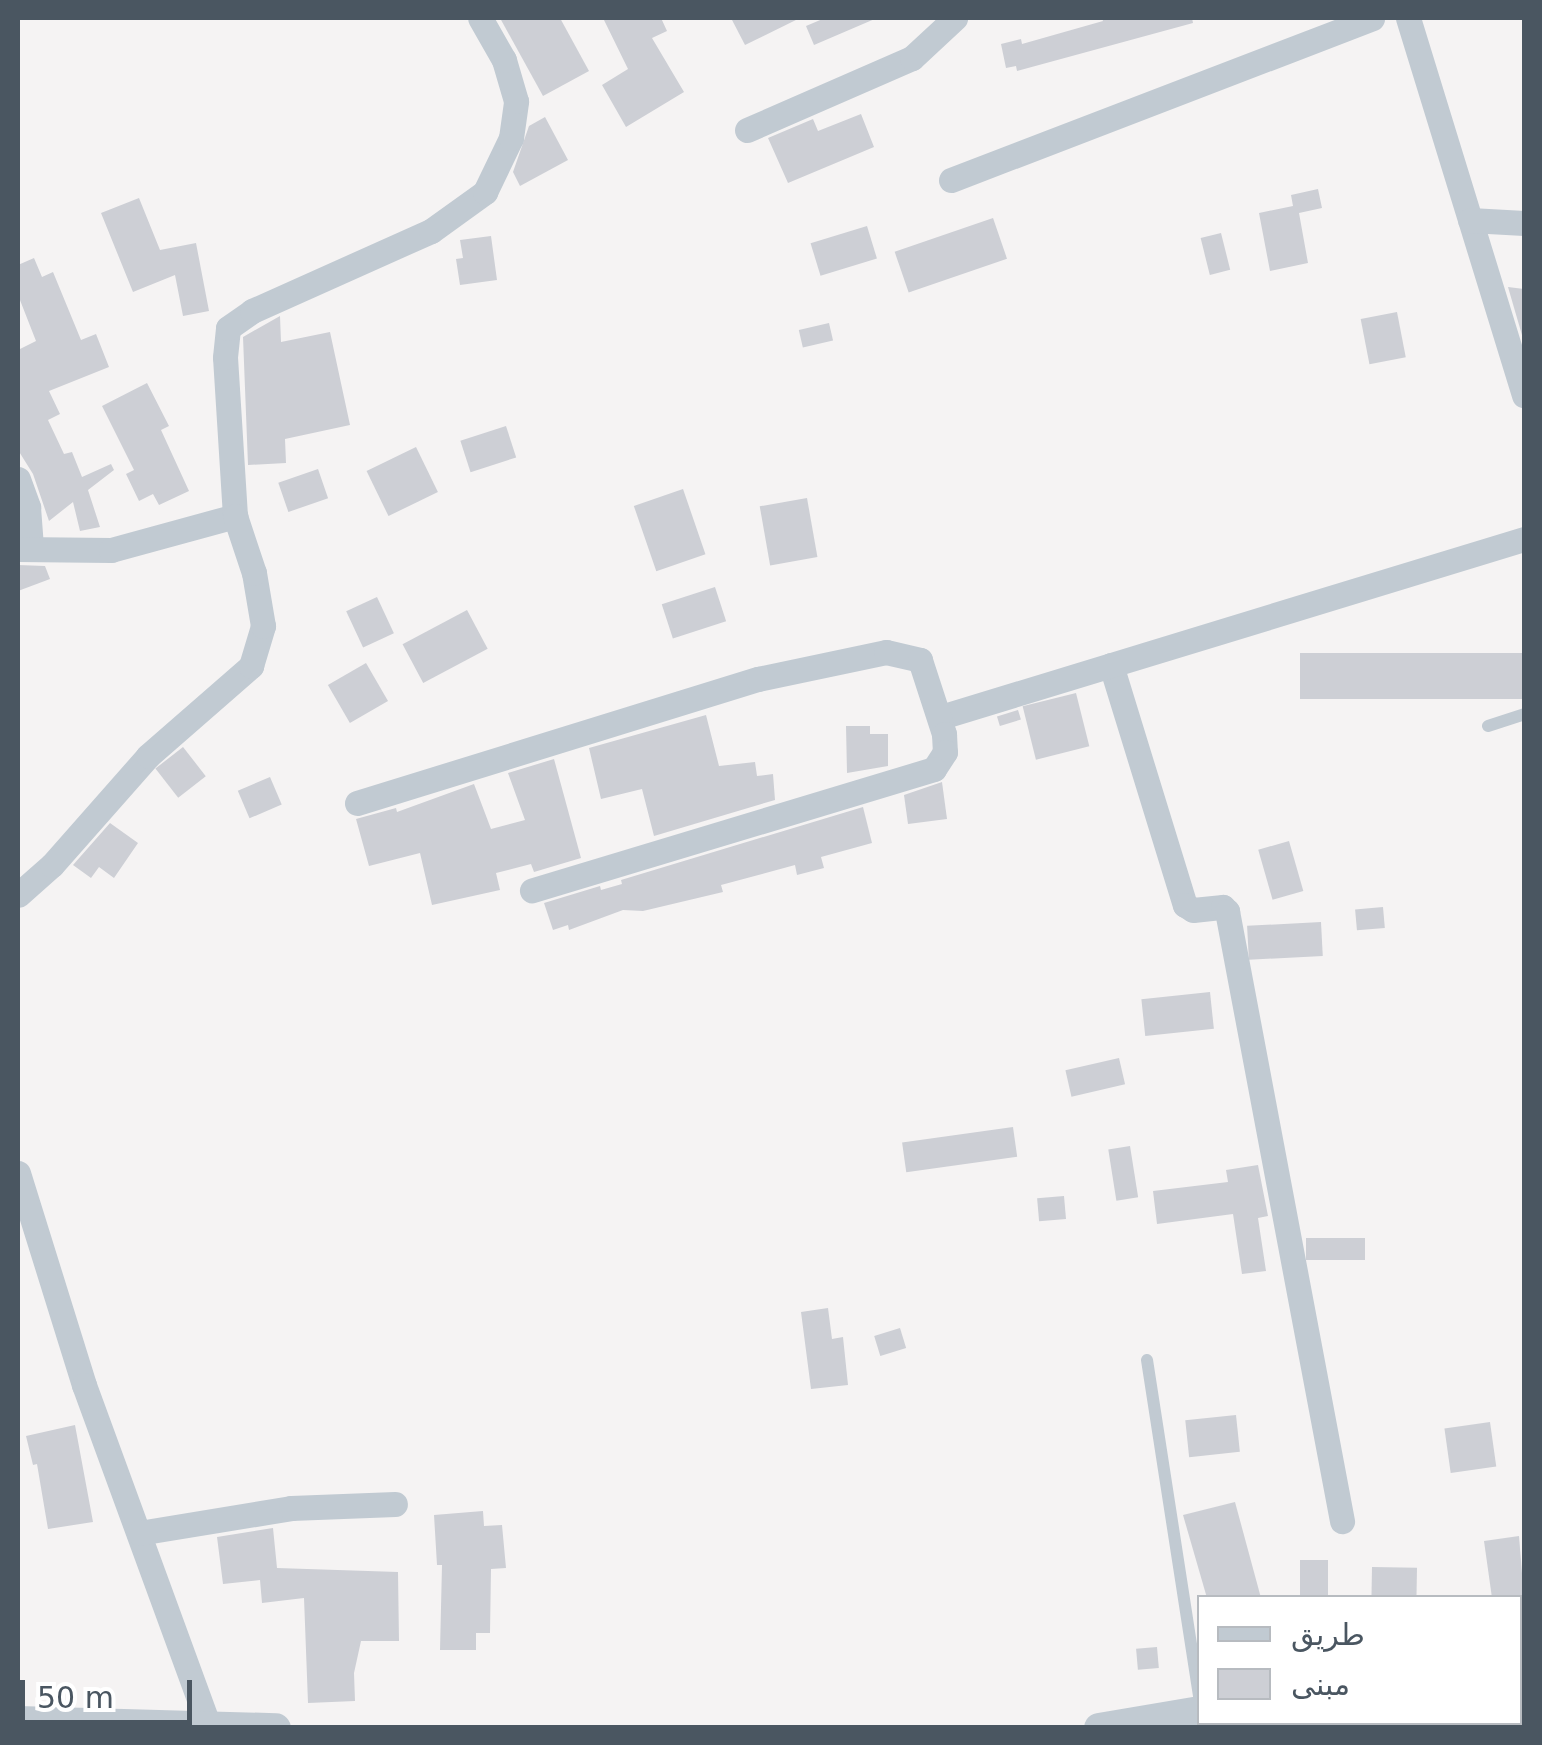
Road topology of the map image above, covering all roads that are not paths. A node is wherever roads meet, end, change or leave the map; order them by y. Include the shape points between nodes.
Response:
1 (480, 18) edge
2 (955, 18) edge
3 (1372, 18) edge
4 (1408, 18) edge
5 (747, 130) dead end
6 (951, 180) dead end
7 (1470, 220) junction
8 (1524, 223) edge
9 (1516, 340) edge
10 (1524, 396) edge
11 (18, 479) edge
12 (235, 516) junction
13 (1524, 539) edge
14 (24, 548) edge
15 (1111, 665) junction
16 (1524, 714) edge
17 (941, 717) junction
18 (1488, 726) dead end
19 (356, 803) dead end
20 (532, 890) dead end
21 (18, 895) edge
22 (18, 1172) edge
23 (1146, 1360) dead end
24 (395, 1504) dead end
25 (1342, 1521) dead end
26 (138, 1533) junction
27 (1197, 1683) edge
28 (1197, 1712) edge
29 (18, 1721) edge
30 (208, 1724) junction
31 (240, 1726) edge
32 (276, 1728) edge
33 (1099, 1728) edge

1 - 12 street via 504,60 516,101 511,138 485,192 431,230 228,328
2 - 5 street via 912,58
3 - 6 street
4 - 7 street
7 - 8 street
7 - 9 street
9 - 10 street
11 - 14 street via 28,508
12 - 14 street via 111,550
12 - 21 street via 264,626 251,666 148,756
13 - 15 street
15 - 17 street
15 - 25 street via 1185,905 1227,912
16 - 18 lane
17 - 19 street via 920,660 886,652 635,714
17 - 20 street via 944,752 934,770
22 - 26 street
23 - 27 lane
24 - 26 street via 291,1508
26 - 30 street
28 - 33 street
29 - 30 street
30 - 31 street
31 - 32 street

